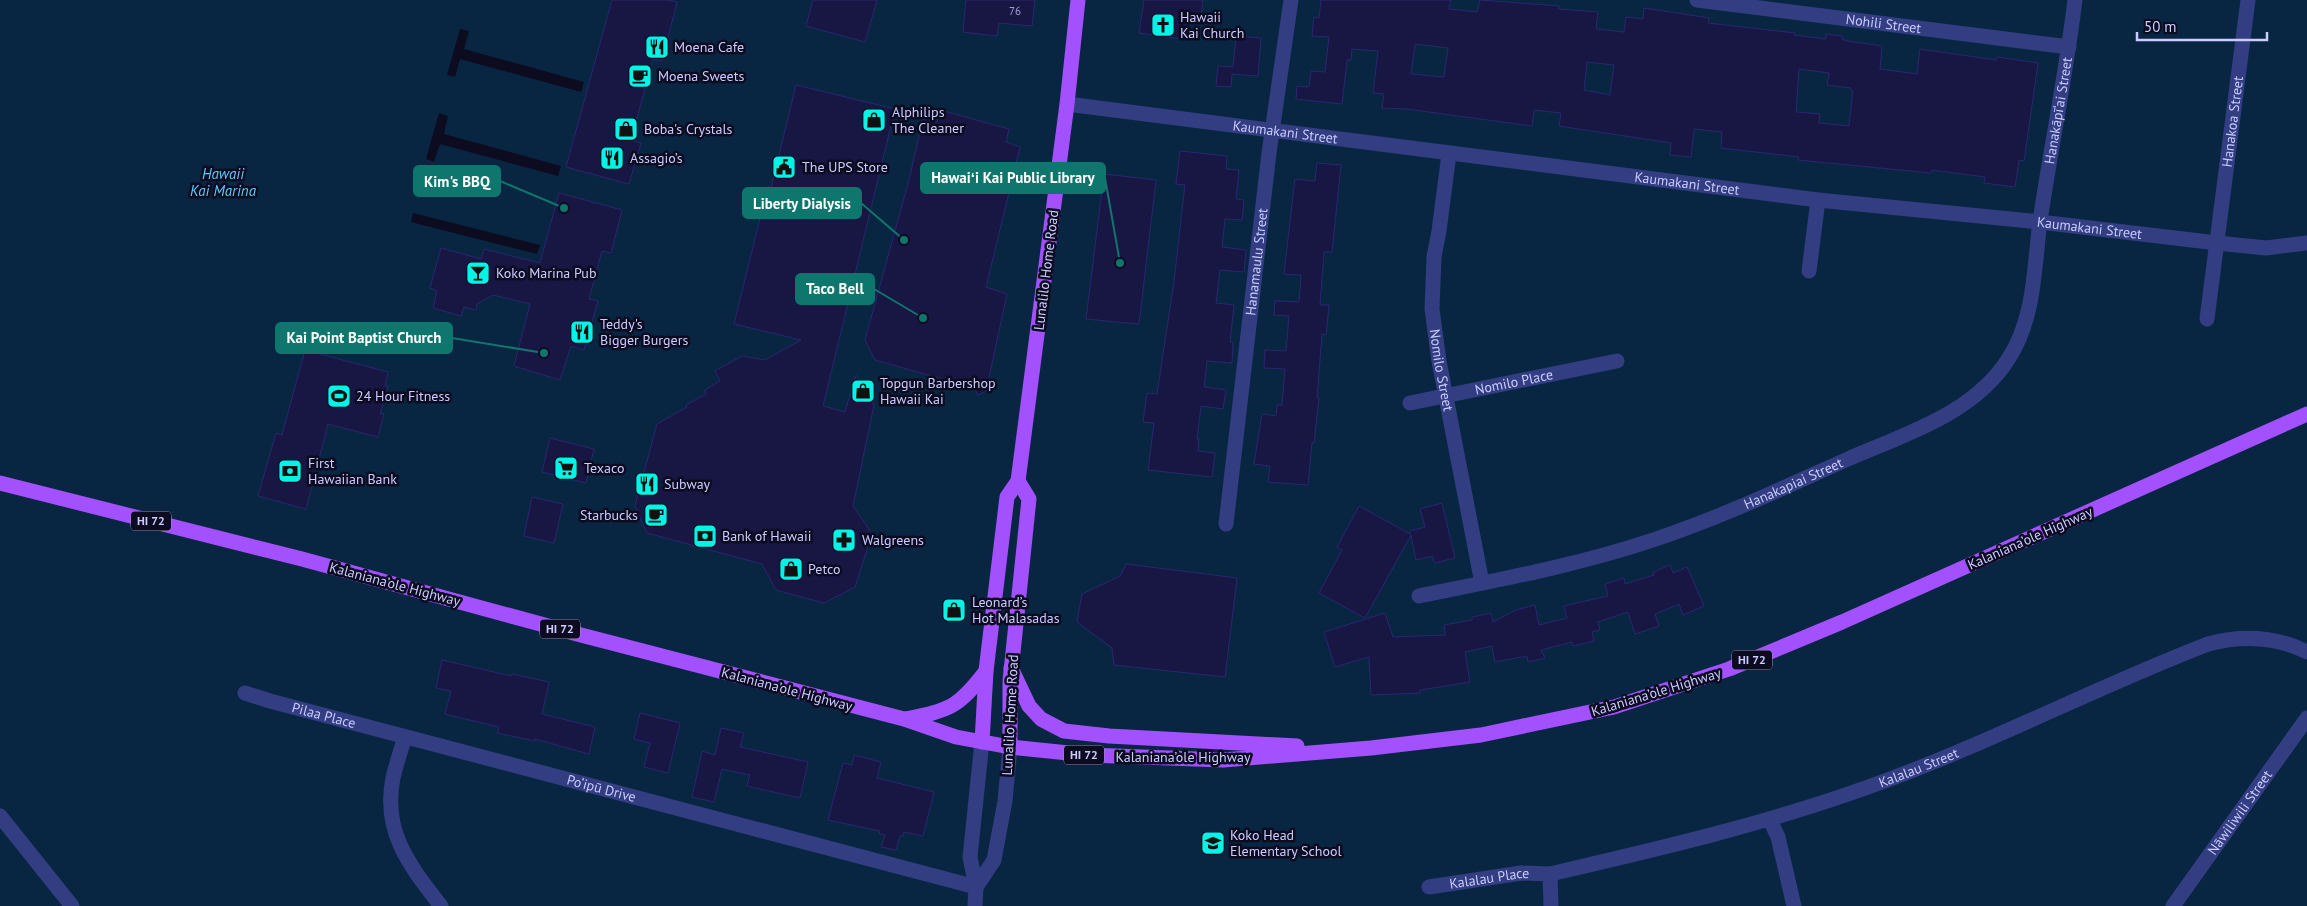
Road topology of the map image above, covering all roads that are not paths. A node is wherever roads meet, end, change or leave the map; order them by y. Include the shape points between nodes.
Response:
1 (1078, 0) edge
2 (1291, 0) edge
3 (1698, 0) edge
4 (2074, 0) edge
5 (2248, 0) edge
6 (2069, 47) junction
7 (1067, 104) junction
8 (1272, 130) junction
9 (1449, 154) junction
10 (1818, 200) junction
11 (2040, 222) junction
12 (2307, 243) edge
13 (2217, 244) junction
14 (1809, 271) dead end
15 (2207, 319) dead end
16 (1617, 361) dead end
17 (1446, 397) junction
18 (1410, 402) dead end
19 (2307, 414) edge
20 (1018, 480) junction
21 (0, 483) edge
22 (1226, 524) dead end
23 (1482, 583) junction
24 (1419, 596) dead end
25 (2307, 652) edge
26 (1011, 668) junction
27 (986, 671) junction
28 (245, 693) dead end
29 (2307, 718) edge
30 (904, 719) junction
31 (405, 737) junction
32 (982, 742) junction
33 (1010, 747) junction
34 (1371, 748) junction
35 (0, 816) edge
36 (1770, 820) junction
37 (1550, 874) junction
38 (976, 887) junction
39 (1429, 887) dead end
40 (72, 906) edge
41 (441, 906) edge
42 (975, 906) edge
43 (1551, 906) edge
44 (1794, 906) edge
45 (2173, 906) edge

1 - 7 main road, Lunalilo Home Road
2 - 8 street, Hanamaulu Street
3 - 6 street, Nohili Street
4 - 6 street, Hanakāpī‘ai Street
5 - 13 street, Hanakoa Street
6 - 11 street, Hanakāpī‘ai Street
7 - 8 street, Kaumakani Street
7 - 20 main road, Lunalilo Home Road
8 - 9 street, Kaumakani Street
8 - 22 street, Hanamaulu Street
9 - 10 street, Kaumakani Street
9 - 17 street, Nomilo Street via 1432,283 1434,335
10 - 11 street, Kaumakani Street
10 - 14 street
11 - 13 street, Kaumakani Street
11 - 23 street, Hanakapiai Street via 2033,290 2020,337 1994,378 1955,410 1712,519 1608,554
12 - 13 street, Kaumakani Street via 2266,248
13 - 15 street, Hanakoa Street
16 - 17 street, Nomilo Place
17 - 18 street, Nomilo Place
17 - 23 street, Nomilo Street
19 - 34 main road, Kalaniana’ole Highway / HI 72 via 1850,619 1729,669 1614,708 1481,735
20 - 26 main road, Lunalilo Home Road via 1029,500
20 - 27 main road, Lunalilo Home Road via 1007,497
21 - 30 main road, Kalaniana’ole Highway / HI 72 via 302,558
23 - 24 street, Hanakapiai Street
25 - 36 street, Kalalau Street via 2282,642 2261,639 2229,639 2208,644 1970,747 1871,786
26 - 33 main road, Lunalilo Home Road
26 - 34 main road via 1029,706 1041,720 1064,731 1249,744
27 - 30 main road via 968,694 949,708
27 - 32 main road, Lunalilo Home Road
28 - 31 street, Pilaa Place
29 - 45 street, Nāwiliwili Street
30 - 32 main road, Kalaniana’ole Highway / HI 72 via 956,737
31 - 38 street, Po‘ipū Drive
31 - 41 street via 393,776 392,819 407,861
32 - 33 main road, Kalaniana’ole Highway / HI 72
32 - 38 street, Lunalilo Home Road via 970,858
33 - 34 main road, Kalaniana’ole Highway / HI 72 via 1088,756 1223,760
33 - 38 street, Lunalilo Home Road via 1005,801 994,860
35 - 40 street
36 - 37 street, Kalalau Street
36 - 44 street via 1778,837
37 - 39 street, Kalalau Place via 1521,873
37 - 43 street
38 - 42 street, Lunalilo Home Road

